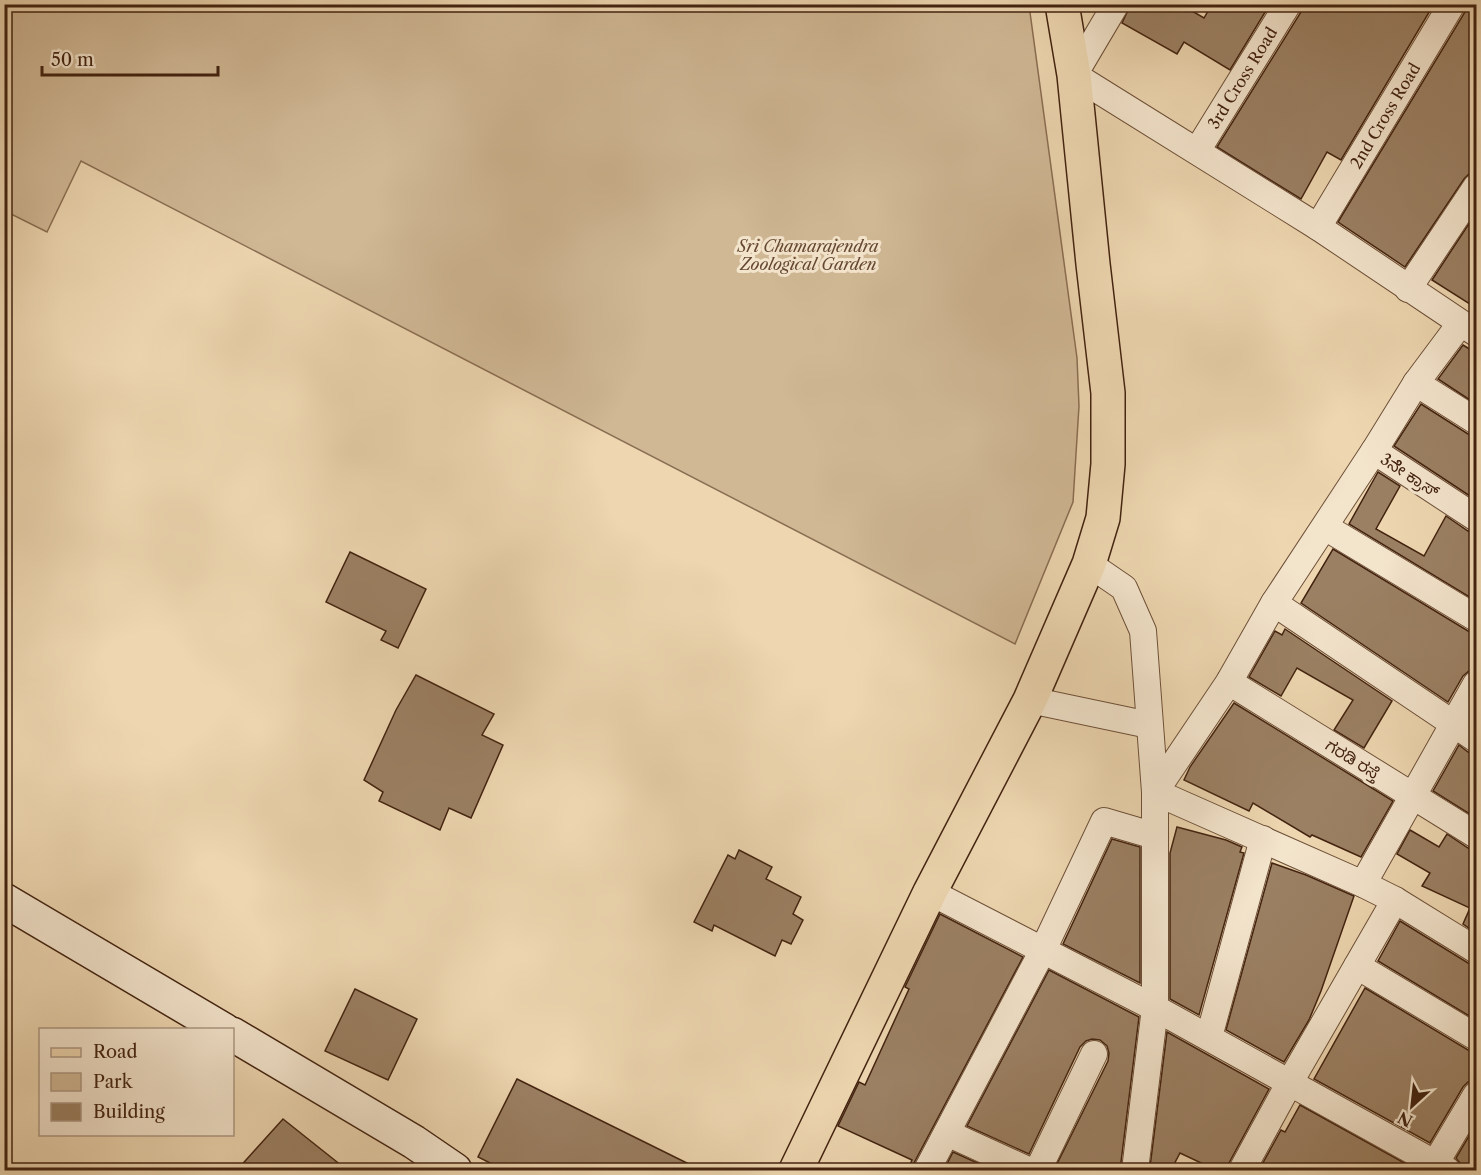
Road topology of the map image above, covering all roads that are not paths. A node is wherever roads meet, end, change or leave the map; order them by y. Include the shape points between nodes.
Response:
1 (1062, 4) edge
2 (1116, 4) edge
3 (1288, 4) edge
4 (1452, 4) edge
5 (1074, 75) junction
6 (1197, 151) junction
7 (1476, 187) edge
8 (1318, 227) junction
9 (1408, 289) junction
10 (1468, 328) edge
11 (1416, 383) junction
12 (1476, 422) edge
13 (1374, 451) junction
14 (1476, 518) edge
15 (1325, 527) junction
16 (1089, 564) junction
17 (1274, 603) junction
18 (1476, 618) edge
19 (1229, 682) junction
20 (1476, 684) edge
21 (1030, 700) junction
22 (1149, 724) junction
23 (1455, 725) junction
24 (1476, 739) edge
25 (1155, 792) junction
26 (1412, 795) junction
27 (1476, 835) edge
28 (1155, 836) junction
29 (1263, 839) junction
30 (1363, 885) junction
31 (930, 892) junction
32 (4, 900) edge
33 (1395, 900) junction
34 (1043, 950) junction
35 (1476, 950) edge
36 (1357, 966) junction
37 (1155, 1008) junction
38 (222, 1028) edge
39 (234, 1035) edge
40 (1476, 1036) edge
41 (1209, 1037) junction
42 (1094, 1054) dead end
43 (1290, 1082) junction
44 (1476, 1095) edge
45 (947, 1133) junction
46 (1441, 1167) edge
47 (455, 1170) edge
48 (796, 1170) edge
49 (927, 1170) edge
50 (1028, 1170) edge
51 (1038, 1170) edge
52 (1135, 1170) edge
53 (1242, 1170) edge

1 - 5 main road
2 - 5 street
3 - 6 street, 3rd Cross Road
4 - 8 street, 2nd Cross Road
5 - 6 street
5 - 16 main road via 1108,393 1103,518
6 - 8 street
7 - 9 street
8 - 9 street
9 - 10 street
10 - 11 street
11 - 12 street
11 - 13 street
13 - 14 street, 3ನೆೇ ಕ್ರಾಸ್
13 - 15 street
15 - 17 street
15 - 18 street
16 - 21 main road
16 - 22 street via 1124,588 1143,632
17 - 19 street
17 - 23 street
19 - 25 street
19 - 26 street, ಗರಡಿ ರಸ್ತೆ
20 - 23 street
21 - 22 street
21 - 31 main road
22 - 25 street
23 - 24 street
23 - 26 street
25 - 28 street
25 - 29 street
26 - 27 street, ಗರಡಿ ರಸ್ತೆ
26 - 30 street
28 - 34 street via 1104,820
28 - 37 street
29 - 30 street
29 - 41 street
30 - 33 street
31 - 34 street
31 - 48 main road
32 - 38 main road
33 - 35 street
33 - 36 street
34 - 37 street
34 - 45 street
36 - 40 street
36 - 43 street
37 - 41 street
37 - 52 street
39 - 47 main road
41 - 43 street
42 - 51 street
43 - 46 street
43 - 53 street
44 - 46 street
45 - 49 street
45 - 50 street

